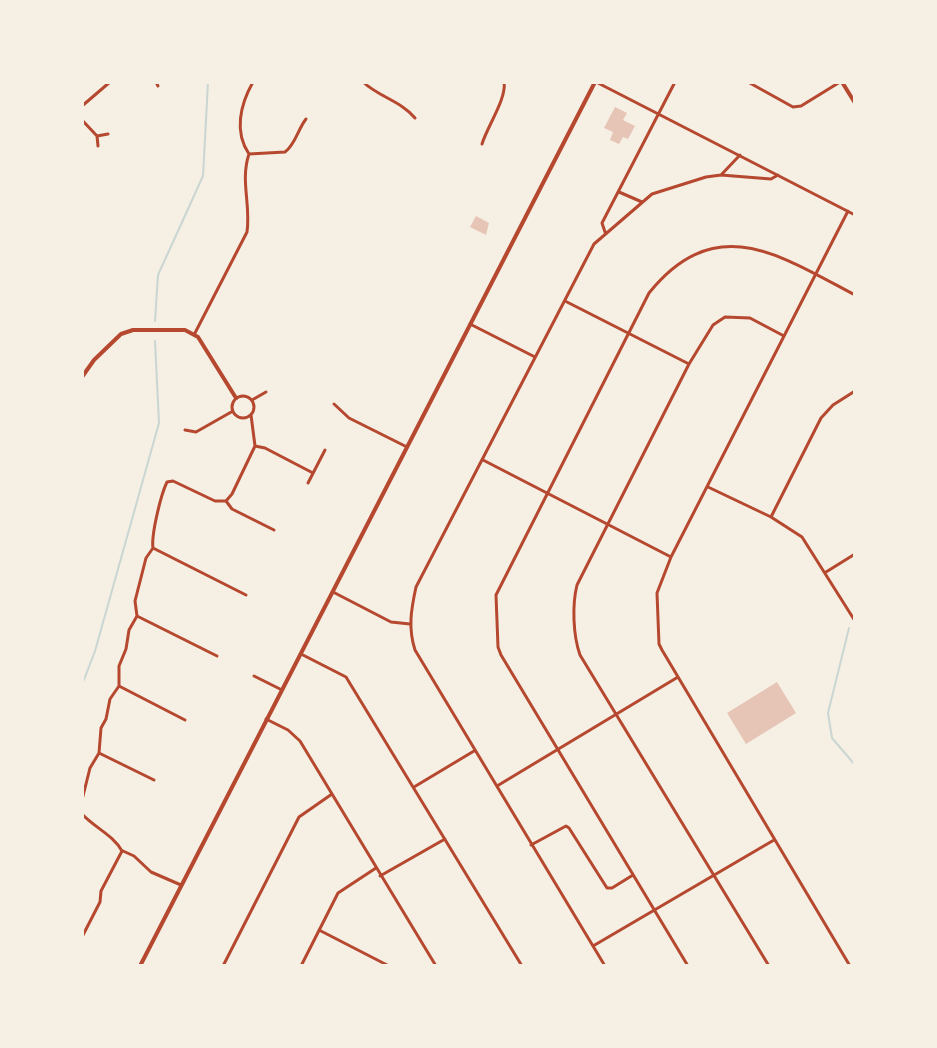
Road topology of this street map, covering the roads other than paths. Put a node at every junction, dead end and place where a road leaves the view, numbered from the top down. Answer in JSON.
{"nodes":[{"id":1,"x":110,"y":82,"type":"edge"},
{"id":2,"x":253,"y":82,"type":"edge"},
{"id":3,"x":363,"y":82,"type":"edge"},
{"id":4,"x":504,"y":82,"type":"edge"},
{"id":5,"x":595,"y":82,"type":"edge"},
{"id":6,"x":675,"y":82,"type":"edge"},
{"id":7,"x":748,"y":82,"type":"edge"},
{"id":8,"x":841,"y":82,"type":"edge"},
{"id":9,"x":855,"y":103,"type":"edge"},
{"id":10,"x":82,"y":106,"type":"edge"},
{"id":11,"x":657,"y":113,"type":"junction"},
{"id":12,"x":415,"y":118,"type":"dead end"},
{"id":13,"x":306,"y":119,"type":"dead end"},
{"id":14,"x":82,"y":120,"type":"edge"},
{"id":15,"x":108,"y":134,"type":"dead end"},
{"id":16,"x":97,"y":136,"type":"junction"},
{"id":17,"x":482,"y":144,"type":"dead end"},
{"id":18,"x":98,"y":146,"type":"dead end"},
{"id":19,"x":249,"y":154,"type":"junction"},
{"id":20,"x":740,"y":155,"type":"junction"},
{"id":21,"x":721,"y":175,"type":"junction"},
{"id":22,"x":778,"y":175,"type":"junction"},
{"id":23,"x":619,"y":192,"type":"junction"},
{"id":24,"x":642,"y":202,"type":"junction"},
{"id":25,"x":848,"y":211,"type":"junction"},
{"id":26,"x":855,"y":215,"type":"edge"},
{"id":27,"x":606,"y":232,"type":"junction"},
{"id":28,"x":815,"y":274,"type":"junction"},
{"id":29,"x":855,"y":295,"type":"edge"},
{"id":30,"x":565,"y":301,"type":"junction"},
{"id":31,"x":470,"y":324,"type":"junction"},
{"id":32,"x":195,"y":333,"type":"junction"},
{"id":33,"x":627,"y":334,"type":"junction"},
{"id":34,"x":784,"y":336,"type":"junction"},
{"id":35,"x":536,"y":357,"type":"junction"},
{"id":36,"x":689,"y":364,"type":"junction"},
{"id":37,"x":82,"y":377,"type":"edge"},
{"id":38,"x":855,"y":391,"type":"edge"},
{"id":39,"x":266,"y":392,"type":"dead end"},
{"id":40,"x":236,"y":398,"type":"junction"},
{"id":41,"x":252,"y":400,"type":"junction"},
{"id":42,"x":334,"y":404,"type":"dead end"},
{"id":43,"x":233,"y":411,"type":"junction"},
{"id":44,"x":251,"y":415,"type":"junction"},
{"id":45,"x":185,"y":430,"type":"dead end"},
{"id":46,"x":255,"y":446,"type":"junction"},
{"id":47,"x":407,"y":447,"type":"junction"},
{"id":48,"x":325,"y":450,"type":"dead end"},
{"id":49,"x":483,"y":460,"type":"junction"},
{"id":50,"x":313,"y":473,"type":"junction"},
{"id":51,"x":308,"y":483,"type":"dead end"},
{"id":52,"x":708,"y":487,"type":"junction"},
{"id":53,"x":547,"y":493,"type":"junction"},
{"id":54,"x":226,"y":501,"type":"junction"},
{"id":55,"x":771,"y":517,"type":"junction"},
{"id":56,"x":608,"y":524,"type":"junction"},
{"id":57,"x":274,"y":530,"type":"dead end"},
{"id":58,"x":153,"y":548,"type":"junction"},
{"id":59,"x":855,"y":554,"type":"edge"},
{"id":60,"x":671,"y":557,"type":"junction"},
{"id":61,"x":826,"y":572,"type":"junction"},
{"id":62,"x":332,"y":591,"type":"junction"},
{"id":63,"x":246,"y":595,"type":"dead end"},
{"id":64,"x":137,"y":616,"type":"junction"},
{"id":65,"x":855,"y":621,"type":"edge"},
{"id":66,"x":410,"y":624,"type":"junction"},
{"id":67,"x":301,"y":654,"type":"junction"},
{"id":68,"x":217,"y":656,"type":"dead end"},
{"id":69,"x":254,"y":676,"type":"dead end"},
{"id":70,"x":678,"y":677,"type":"junction"},
{"id":71,"x":119,"y":686,"type":"junction"},
{"id":72,"x":282,"y":690,"type":"junction"},
{"id":73,"x":616,"y":715,"type":"junction"},
{"id":74,"x":266,"y":719,"type":"junction"},
{"id":75,"x":185,"y":720,"type":"dead end"},
{"id":76,"x":557,"y":750,"type":"junction"},
{"id":77,"x":474,"y":751,"type":"junction"},
{"id":78,"x":99,"y":753,"type":"junction"},
{"id":79,"x":154,"y":780,"type":"dead end"},
{"id":80,"x":497,"y":786,"type":"junction"},
{"id":81,"x":414,"y":787,"type":"junction"},
{"id":82,"x":332,"y":793,"type":"junction"},
{"id":83,"x":82,"y":800,"type":"edge"},
{"id":84,"x":82,"y":814,"type":"edge"},
{"id":85,"x":445,"y":839,"type":"junction"},
{"id":86,"x":774,"y":840,"type":"junction"},
{"id":87,"x":531,"y":845,"type":"junction"},
{"id":88,"x":122,"y":851,"type":"junction"},
{"id":89,"x":376,"y":868,"type":"junction"},
{"id":90,"x":633,"y":875,"type":"junction"},
{"id":91,"x":380,"y":876,"type":"junction"},
{"id":92,"x":714,"y":876,"type":"junction"},
{"id":93,"x":181,"y":885,"type":"junction"},
{"id":94,"x":654,"y":911,"type":"junction"},
{"id":95,"x":319,"y":930,"type":"junction"},
{"id":96,"x":82,"y":937,"type":"edge"},
{"id":97,"x":593,"y":946,"type":"junction"},
{"id":98,"x":140,"y":966,"type":"edge"},
{"id":99,"x":223,"y":966,"type":"edge"},
{"id":100,"x":301,"y":966,"type":"edge"},
{"id":101,"x":389,"y":966,"type":"edge"},
{"id":102,"x":436,"y":966,"type":"edge"},
{"id":103,"x":522,"y":966,"type":"edge"},
{"id":104,"x":605,"y":966,"type":"edge"},
{"id":105,"x":688,"y":966,"type":"edge"},
{"id":106,"x":769,"y":966,"type":"edge"},
{"id":107,"x":850,"y":966,"type":"edge"}],
"edges":[{"from":1,"to":10,"type":"street"},
{"from":2,"to":19,"type":"street"},
{"from":3,"to":12,"type":"street"},
{"from":4,"to":17,"type":"street"},
{"from":5,"to":11,"type":"street"},
{"from":5,"to":31,"type":"street"},
{"from":6,"to":11,"type":"street"},
{"from":7,"to":8,"type":"street"},
{"from":8,"to":9,"type":"street"},
{"from":11,"to":20,"type":"street"},
{"from":11,"to":23,"type":"street"},
{"from":13,"to":19,"type":"street"},
{"from":14,"to":16,"type":"street"},
{"from":15,"to":16,"type":"street"},
{"from":16,"to":18,"type":"street"},
{"from":19,"to":32,"type":"street"},
{"from":20,"to":21,"type":"street"},
{"from":20,"to":22,"type":"street"},
{"from":21,"to":22,"type":"street"},
{"from":21,"to":24,"type":"street"},
{"from":22,"to":25,"type":"street"},
{"from":23,"to":24,"type":"street"},
{"from":23,"to":27,"type":"street"},
{"from":24,"to":27,"type":"street"},
{"from":25,"to":26,"type":"street"},
{"from":25,"to":28,"type":"street"},
{"from":27,"to":30,"type":"street"},
{"from":28,"to":29,"type":"street"},
{"from":28,"to":33,"type":"street"},
{"from":28,"to":34,"type":"street"},
{"from":30,"to":33,"type":"street"},
{"from":30,"to":35,"type":"street"},
{"from":31,"to":35,"type":"street"},
{"from":31,"to":47,"type":"street"},
{"from":32,"to":37,"type":"street"},
{"from":32,"to":40,"type":"street"},
{"from":33,"to":36,"type":"street"},
{"from":33,"to":53,"type":"street"},
{"from":34,"to":36,"type":"street"},
{"from":34,"to":52,"type":"street"},
{"from":35,"to":49,"type":"street"},
{"from":36,"to":56,"type":"street"},
{"from":38,"to":55,"type":"street"},
{"from":39,"to":41,"type":"street"},
{"from":40,"to":41,"type":"street"},
{"from":40,"to":43,"type":"street"},
{"from":41,"to":44,"type":"street"},
{"from":42,"to":47,"type":"street"},
{"from":43,"to":44,"type":"street"},
{"from":43,"to":45,"type":"street"},
{"from":44,"to":46,"type":"street"},
{"from":46,"to":50,"type":"street"},
{"from":46,"to":54,"type":"street"},
{"from":47,"to":62,"type":"street"},
{"from":48,"to":50,"type":"street"},
{"from":49,"to":53,"type":"street"},
{"from":49,"to":66,"type":"street"},
{"from":50,"to":51,"type":"street"},
{"from":52,"to":55,"type":"street"},
{"from":52,"to":60,"type":"street"},
{"from":53,"to":56,"type":"street"},
{"from":53,"to":76,"type":"street"},
{"from":54,"to":57,"type":"street"},
{"from":54,"to":58,"type":"street"},
{"from":55,"to":61,"type":"street"},
{"from":56,"to":60,"type":"street"},
{"from":56,"to":73,"type":"street"},
{"from":58,"to":63,"type":"street"},
{"from":58,"to":64,"type":"street"},
{"from":59,"to":61,"type":"street"},
{"from":60,"to":70,"type":"street"},
{"from":61,"to":65,"type":"street"},
{"from":62,"to":66,"type":"street"},
{"from":62,"to":67,"type":"street"},
{"from":64,"to":68,"type":"street"},
{"from":64,"to":71,"type":"street"},
{"from":66,"to":77,"type":"street"},
{"from":67,"to":72,"type":"street"},
{"from":67,"to":81,"type":"street"},
{"from":69,"to":72,"type":"street"},
{"from":70,"to":73,"type":"street"},
{"from":70,"to":86,"type":"street"},
{"from":71,"to":75,"type":"street"},
{"from":71,"to":78,"type":"street"},
{"from":72,"to":74,"type":"street"},
{"from":73,"to":76,"type":"street"},
{"from":73,"to":92,"type":"street"},
{"from":74,"to":82,"type":"street"},
{"from":74,"to":93,"type":"street"},
{"from":76,"to":80,"type":"street"},
{"from":76,"to":90,"type":"street"},
{"from":77,"to":80,"type":"street"},
{"from":77,"to":81,"type":"street"},
{"from":78,"to":79,"type":"street"},
{"from":78,"to":83,"type":"street"},
{"from":80,"to":87,"type":"street"},
{"from":81,"to":85,"type":"street"},
{"from":82,"to":89,"type":"street"},
{"from":82,"to":99,"type":"street"},
{"from":84,"to":88,"type":"street"},
{"from":85,"to":91,"type":"street"},
{"from":85,"to":103,"type":"street"},
{"from":86,"to":92,"type":"street"},
{"from":86,"to":107,"type":"street"},
{"from":87,"to":90,"type":"street"},
{"from":87,"to":97,"type":"street"},
{"from":88,"to":93,"type":"street"},
{"from":88,"to":96,"type":"street"},
{"from":89,"to":91,"type":"street"},
{"from":89,"to":95,"type":"street"},
{"from":90,"to":94,"type":"street"},
{"from":91,"to":102,"type":"street"},
{"from":92,"to":94,"type":"street"},
{"from":92,"to":106,"type":"street"},
{"from":93,"to":98,"type":"street"},
{"from":94,"to":97,"type":"street"},
{"from":94,"to":105,"type":"street"},
{"from":95,"to":100,"type":"street"},
{"from":95,"to":101,"type":"street"},
{"from":97,"to":104,"type":"street"}]}
